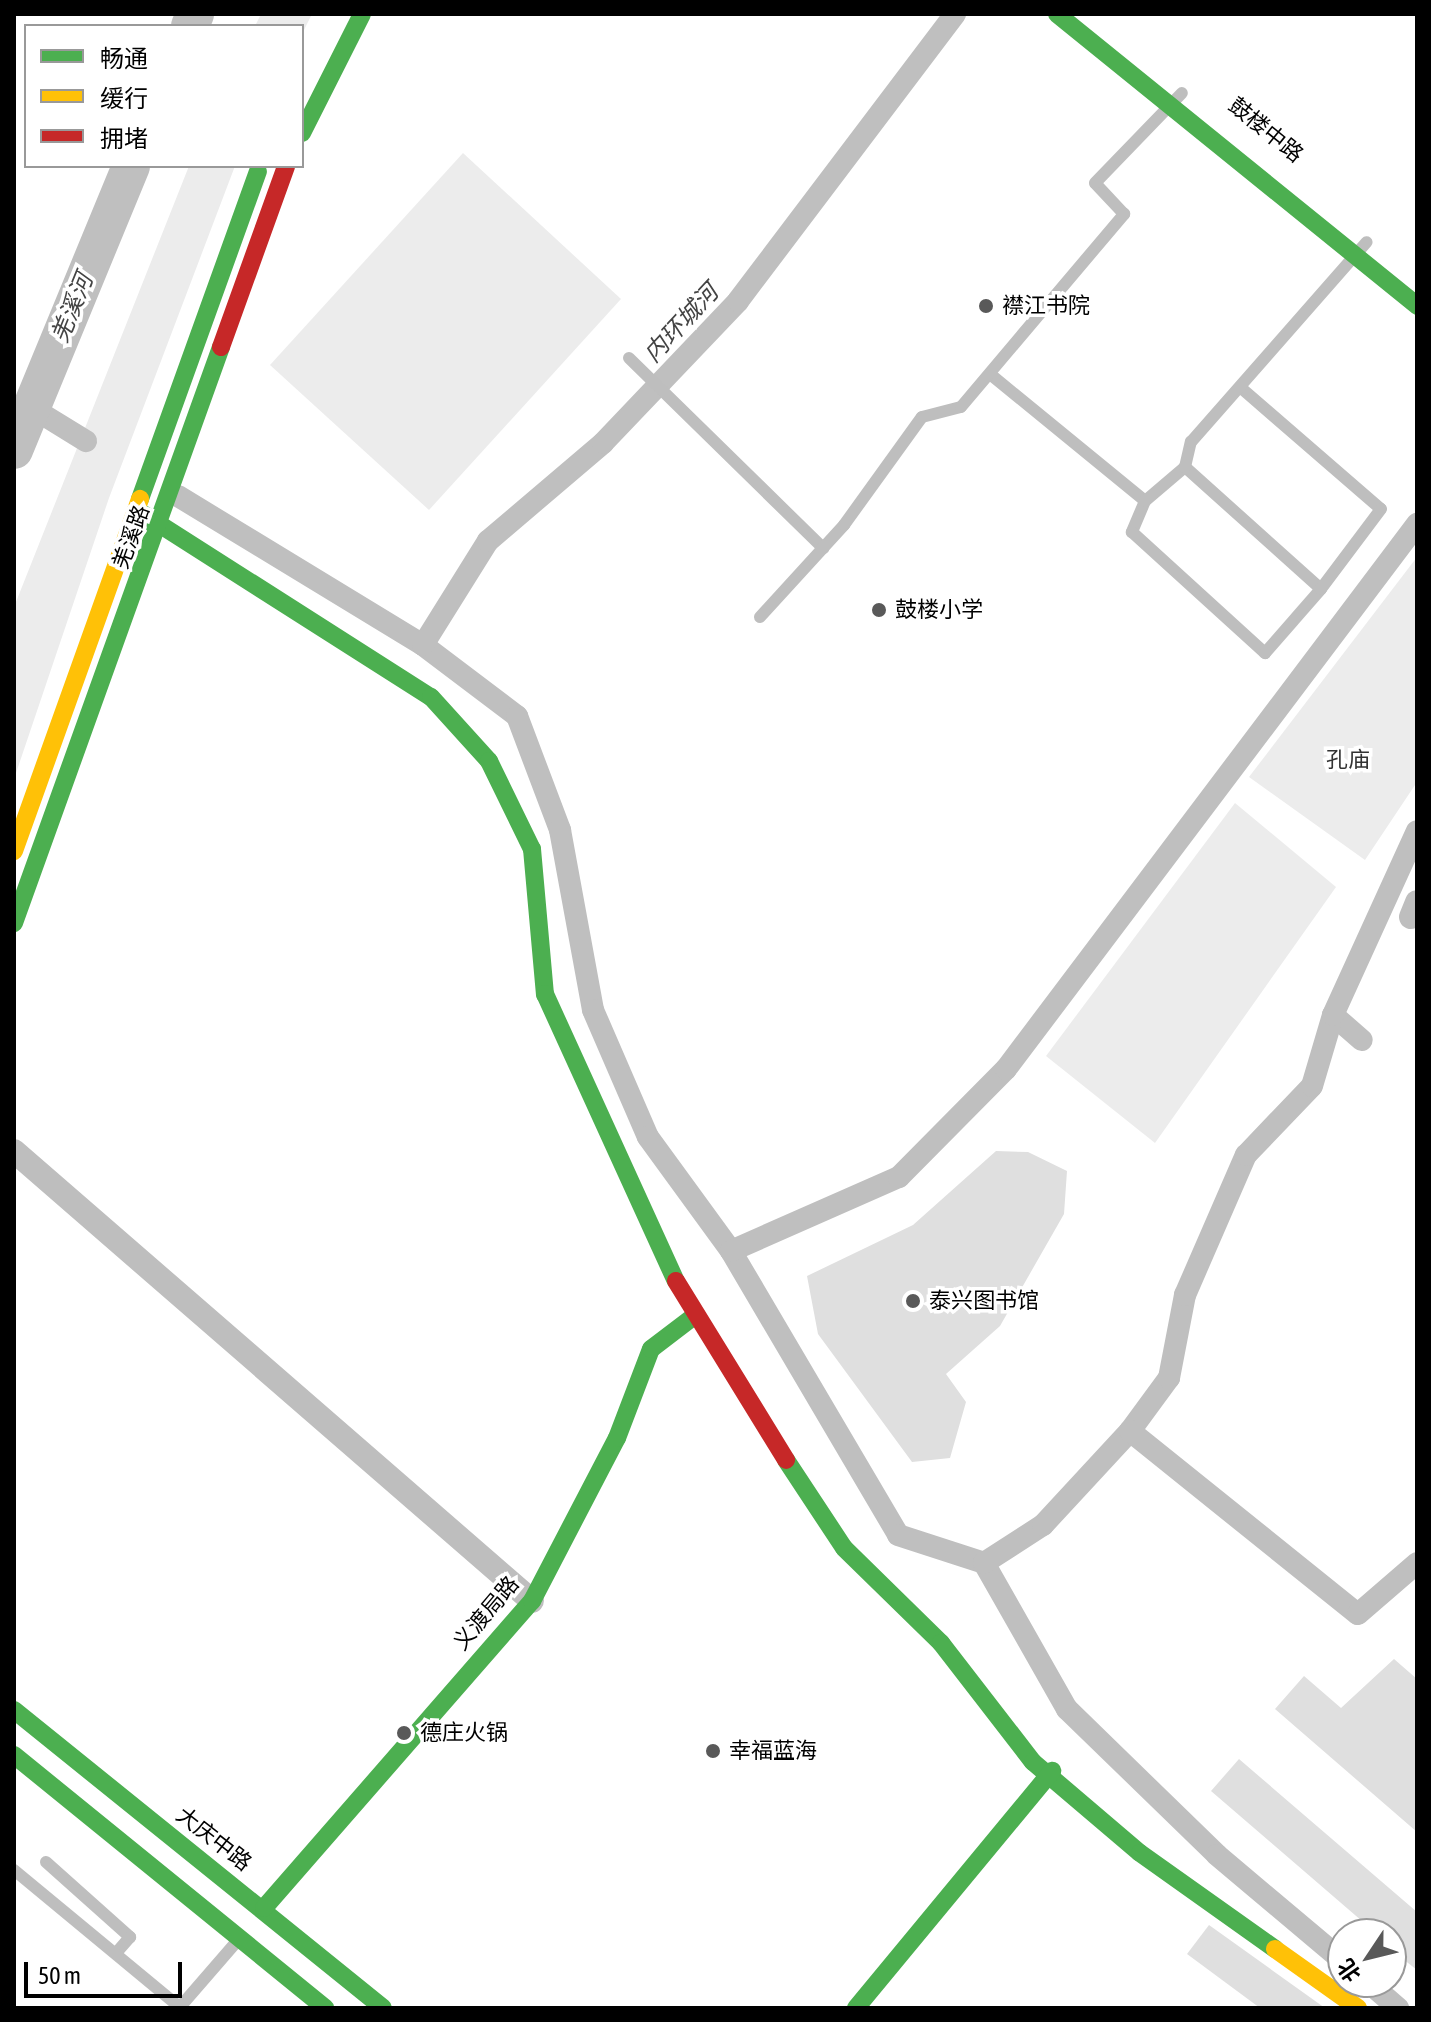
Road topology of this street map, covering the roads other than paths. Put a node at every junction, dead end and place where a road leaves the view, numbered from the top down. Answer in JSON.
{"nodes":[{"id":1,"x":338,"y":14,"type":"edge"},
{"id":2,"x":362,"y":14,"type":"edge"},
{"id":3,"x":1057,"y":14,"type":"edge"},
{"id":4,"x":1085,"y":14,"type":"edge"},
{"id":5,"x":304,"y":81,"type":"edge"},
{"id":6,"x":1176,"y":99,"type":"junction"},
{"id":7,"x":304,"y":129,"type":"edge"},
{"id":8,"x":260,"y":168,"type":"edge"},
{"id":9,"x":285,"y":168,"type":"edge"},
{"id":10,"x":1362,"y":249,"type":"junction"},
{"id":11,"x":1417,"y":283,"type":"edge"},
{"id":12,"x":1417,"y":306,"type":"edge"},
{"id":13,"x":629,"y":358,"type":"dead end"},
{"id":14,"x":990,"y":374,"type":"junction"},
{"id":15,"x":1240,"y":387,"type":"junction"},
{"id":16,"x":1185,"y":467,"type":"junction"},
{"id":17,"x":1145,"y":501,"type":"junction"},
{"id":18,"x":137,"y":510,"type":"junction"},
{"id":19,"x":161,"y":525,"type":"junction"},
{"id":20,"x":823,"y":548,"type":"junction"},
{"id":21,"x":1321,"y":589,"type":"junction"},
{"id":22,"x":760,"y":617,"type":"dead end"},
{"id":23,"x":14,"y":851,"type":"edge"},
{"id":24,"x":14,"y":923,"type":"edge"},
{"id":25,"x":14,"y":1151,"type":"edge"},
{"id":26,"x":693,"y":1317,"type":"junction"},
{"id":27,"x":532,"y":1601,"type":"junction"},
{"id":28,"x":14,"y":1710,"type":"edge"},
{"id":29,"x":14,"y":1755,"type":"edge"},
{"id":30,"x":1052,"y":1771,"type":"junction"},
{"id":31,"x":46,"y":1862,"type":"dead end"},
{"id":32,"x":14,"y":1870,"type":"edge"},
{"id":33,"x":264,"y":1908,"type":"junction"},
{"id":34,"x":241,"y":1937,"type":"junction"},
{"id":35,"x":116,"y":1953,"type":"junction"},
{"id":36,"x":181,"y":2007,"type":"edge"},
{"id":37,"x":325,"y":2008,"type":"edge"},
{"id":38,"x":383,"y":2008,"type":"edge"},
{"id":39,"x":856,"y":2008,"type":"edge"},
{"id":40,"x":1358,"y":2008,"type":"edge"}],
"edges":[{"from":1,"to":5,"type":"street"},
{"from":2,"to":7,"type":"street"},
{"from":3,"to":6,"type":"street"},
{"from":4,"to":6,"type":"street","name":"鼓楼中路"},
{"from":6,"to":10,"type":"street","name":"鼓楼中路"},
{"from":6,"to":14,"type":"lane"},
{"from":8,"to":18,"type":"street","name":"羌溪路"},
{"from":9,"to":19,"type":"street","name":"羌溪路"},
{"from":10,"to":11,"type":"street","name":"鼓楼中路"},
{"from":10,"to":12,"type":"street"},
{"from":10,"to":15,"type":"lane"},
{"from":13,"to":20,"type":"lane"},
{"from":14,"to":17,"type":"lane"},
{"from":14,"to":20,"type":"lane"},
{"from":15,"to":16,"type":"lane"},
{"from":15,"to":21,"type":"lane"},
{"from":16,"to":17,"type":"lane"},
{"from":16,"to":21,"type":"lane"},
{"from":17,"to":21,"type":"lane"},
{"from":18,"to":19,"type":"street"},
{"from":18,"to":23,"type":"street","name":"羌溪路"},
{"from":19,"to":24,"type":"street","name":"羌溪路"},
{"from":19,"to":26,"type":"street"},
{"from":20,"to":22,"type":"lane"},
{"from":25,"to":27,"type":"street"},
{"from":26,"to":27,"type":"street","name":"义渡局路"},
{"from":26,"to":30,"type":"street"},
{"from":27,"to":33,"type":"street","name":"义渡局路"},
{"from":28,"to":33,"type":"street","name":"大庆中路"},
{"from":29,"to":34,"type":"street"},
{"from":30,"to":39,"type":"street"},
{"from":30,"to":40,"type":"street"},
{"from":31,"to":35,"type":"lane"},
{"from":32,"to":35,"type":"lane"},
{"from":33,"to":38,"type":"street","name":"大庆中路"},
{"from":34,"to":36,"type":"lane"},
{"from":34,"to":37,"type":"street"},
{"from":35,"to":36,"type":"lane"}]}
